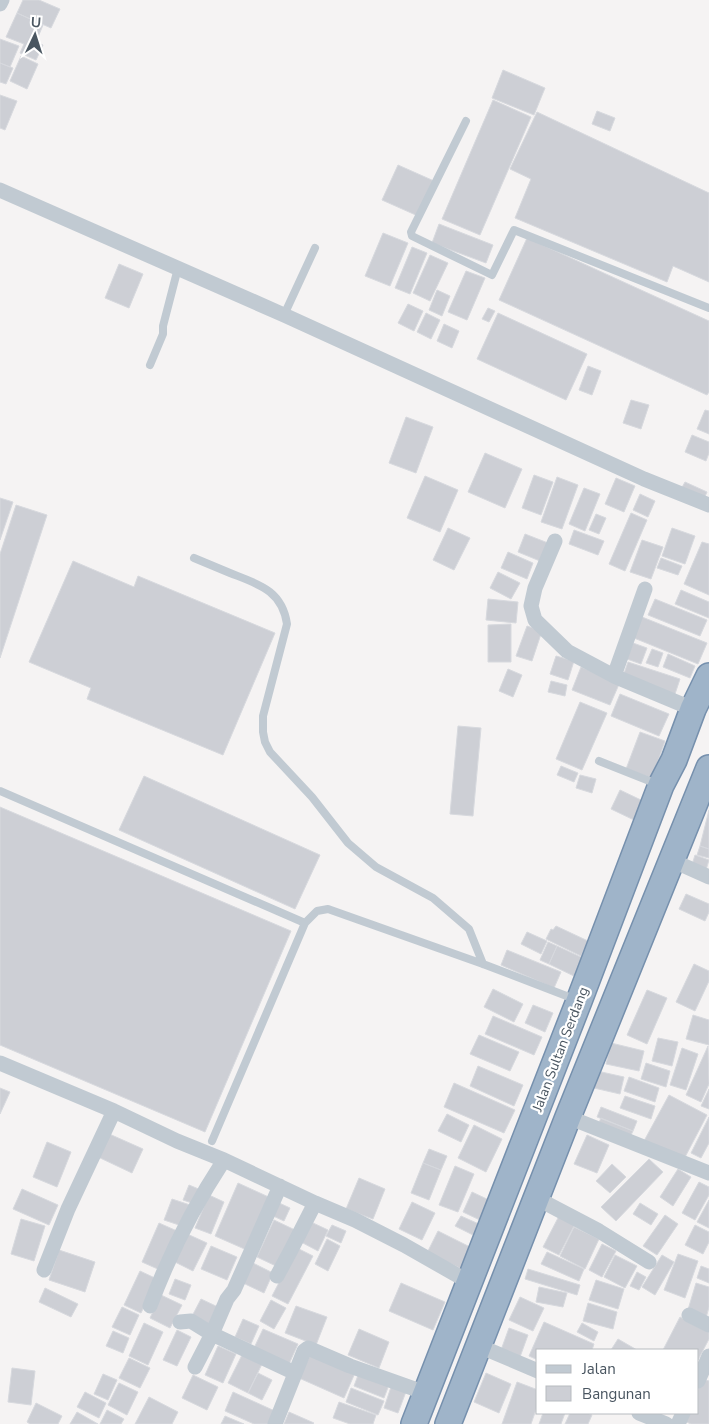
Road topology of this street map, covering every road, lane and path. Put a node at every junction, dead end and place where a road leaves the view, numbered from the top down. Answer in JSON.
{"nodes":[{"id":1,"x":2,"y":0,"type":"edge"},
{"id":2,"x":0,"y":4,"type":"edge"},
{"id":3,"x":466,"y":120,"type":"dead end"},
{"id":4,"x":0,"y":190,"type":"edge"},
{"id":5,"x":314,"y":248,"type":"dead end"},
{"id":6,"x":178,"y":268,"type":"junction"},
{"id":7,"x":709,"y":308,"type":"edge"},
{"id":8,"x":284,"y":315,"type":"junction"},
{"id":9,"x":150,"y":366,"type":"dead end"},
{"id":10,"x":709,"y":505,"type":"edge"},
{"id":11,"x":555,"y":540,"type":"dead end"},
{"id":12,"x":194,"y":558,"type":"dead end"},
{"id":13,"x":645,"y":589,"type":"dead end"},
{"id":14,"x":614,"y":676,"type":"junction"},
{"id":15,"x":709,"y":676,"type":"edge"},
{"id":16,"x":693,"y":709,"type":"junction"},
{"id":17,"x":599,"y":761,"type":"dead end"},
{"id":18,"x":709,"y":768,"type":"edge"},
{"id":19,"x":661,"y":785,"type":"junction"},
{"id":20,"x":0,"y":791,"type":"edge"},
{"id":21,"x":671,"y":860,"type":"junction"},
{"id":22,"x":709,"y":877,"type":"edge"},
{"id":23,"x":305,"y":923,"type":"junction"},
{"id":24,"x":483,"y":964,"type":"junction"},
{"id":25,"x":579,"y":1001,"type":"junction"},
{"id":26,"x":610,"y":1014,"type":"junction"},
{"id":27,"x":0,"y":1064,"type":"edge"},
{"id":28,"x":114,"y":1110,"type":"junction"},
{"id":29,"x":568,"y":1117,"type":"junction"},
{"id":30,"x":212,"y":1141,"type":"dead end"},
{"id":31,"x":224,"y":1160,"type":"junction"},
{"id":32,"x":709,"y":1173,"type":"edge"},
{"id":33,"x":280,"y":1186,"type":"junction"},
{"id":34,"x":536,"y":1198,"type":"junction"},
{"id":35,"x":314,"y":1203,"type":"junction"},
{"id":36,"x":649,"y":1262,"type":"dead end"},
{"id":37,"x":44,"y":1270,"type":"dead end"},
{"id":38,"x":277,"y":1276,"type":"dead end"},
{"id":39,"x":469,"y":1282,"type":"junction"},
{"id":40,"x":150,"y":1306,"type":"dead end"},
{"id":41,"x":689,"y":1315,"type":"dead end"},
{"id":42,"x":180,"y":1322,"type":"dead end"},
{"id":43,"x":709,"y":1325,"type":"edge"},
{"id":44,"x":212,"y":1334,"type":"junction"},
{"id":45,"x":479,"y":1346,"type":"junction"},
{"id":46,"x":709,"y":1356,"type":"edge"},
{"id":47,"x":195,"y":1366,"type":"dead end"},
{"id":48,"x":536,"y":1370,"type":"edge"},
{"id":49,"x":295,"y":1373,"type":"junction"},
{"id":50,"x":699,"y":1379,"type":"edge"},
{"id":51,"x":426,"y":1393,"type":"junction"},
{"id":52,"x":641,"y":1414,"type":"edge"},
{"id":53,"x":274,"y":1424,"type":"edge"},
{"id":54,"x":414,"y":1424,"type":"edge"},
{"id":55,"x":448,"y":1424,"type":"edge"},
{"id":56,"x":666,"y":1424,"type":"edge"}],
"edges":[{"from":1,"to":2,"type":"street"},
{"from":3,"to":7,"type":"lane"},
{"from":4,"to":6,"type":"street"},
{"from":5,"to":8,"type":"lane"},
{"from":6,"to":8,"type":"street"},
{"from":6,"to":9,"type":"lane"},
{"from":8,"to":10,"type":"street"},
{"from":11,"to":14,"type":"street"},
{"from":12,"to":24,"type":"lane"},
{"from":13,"to":14,"type":"street"},
{"from":14,"to":16,"type":"street"},
{"from":15,"to":16,"type":"highway","name":"Jalan Sultan Serdang"},
{"from":16,"to":19,"type":"highway","name":"Jalan Sultan Serdang"},
{"from":17,"to":19,"type":"lane"},
{"from":18,"to":21,"type":"highway"},
{"from":19,"to":25,"type":"highway","name":"Jalan Sultan Serdang"},
{"from":20,"to":23,"type":"lane"},
{"from":21,"to":22,"type":"street"},
{"from":21,"to":26,"type":"highway"},
{"from":23,"to":24,"type":"lane"},
{"from":23,"to":30,"type":"lane"},
{"from":24,"to":25,"type":"lane"},
{"from":25,"to":26,"type":"highway"},
{"from":25,"to":39,"type":"highway","name":"Jalan Sultan Serdang"},
{"from":26,"to":29,"type":"highway"},
{"from":27,"to":28,"type":"street"},
{"from":28,"to":31,"type":"street"},
{"from":28,"to":37,"type":"street"},
{"from":29,"to":32,"type":"street"},
{"from":29,"to":34,"type":"highway"},
{"from":31,"to":33,"type":"street"},
{"from":31,"to":40,"type":"street"},
{"from":33,"to":35,"type":"street"},
{"from":33,"to":44,"type":"street"},
{"from":34,"to":36,"type":"street"},
{"from":34,"to":45,"type":"highway"},
{"from":35,"to":38,"type":"street"},
{"from":35,"to":39,"type":"street"},
{"from":39,"to":51,"type":"highway","name":"Jalan Sultan Serdang"},
{"from":41,"to":43,"type":"street"},
{"from":42,"to":44,"type":"street"},
{"from":44,"to":47,"type":"street"},
{"from":44,"to":49,"type":"street"},
{"from":45,"to":48,"type":"street"},
{"from":45,"to":55,"type":"highway"},
{"from":46,"to":50,"type":"street"},
{"from":49,"to":51,"type":"street"},
{"from":49,"to":53,"type":"street"},
{"from":51,"to":54,"type":"highway","name":"Jalan Sultan Serdang"},
{"from":52,"to":56,"type":"street"}]}
